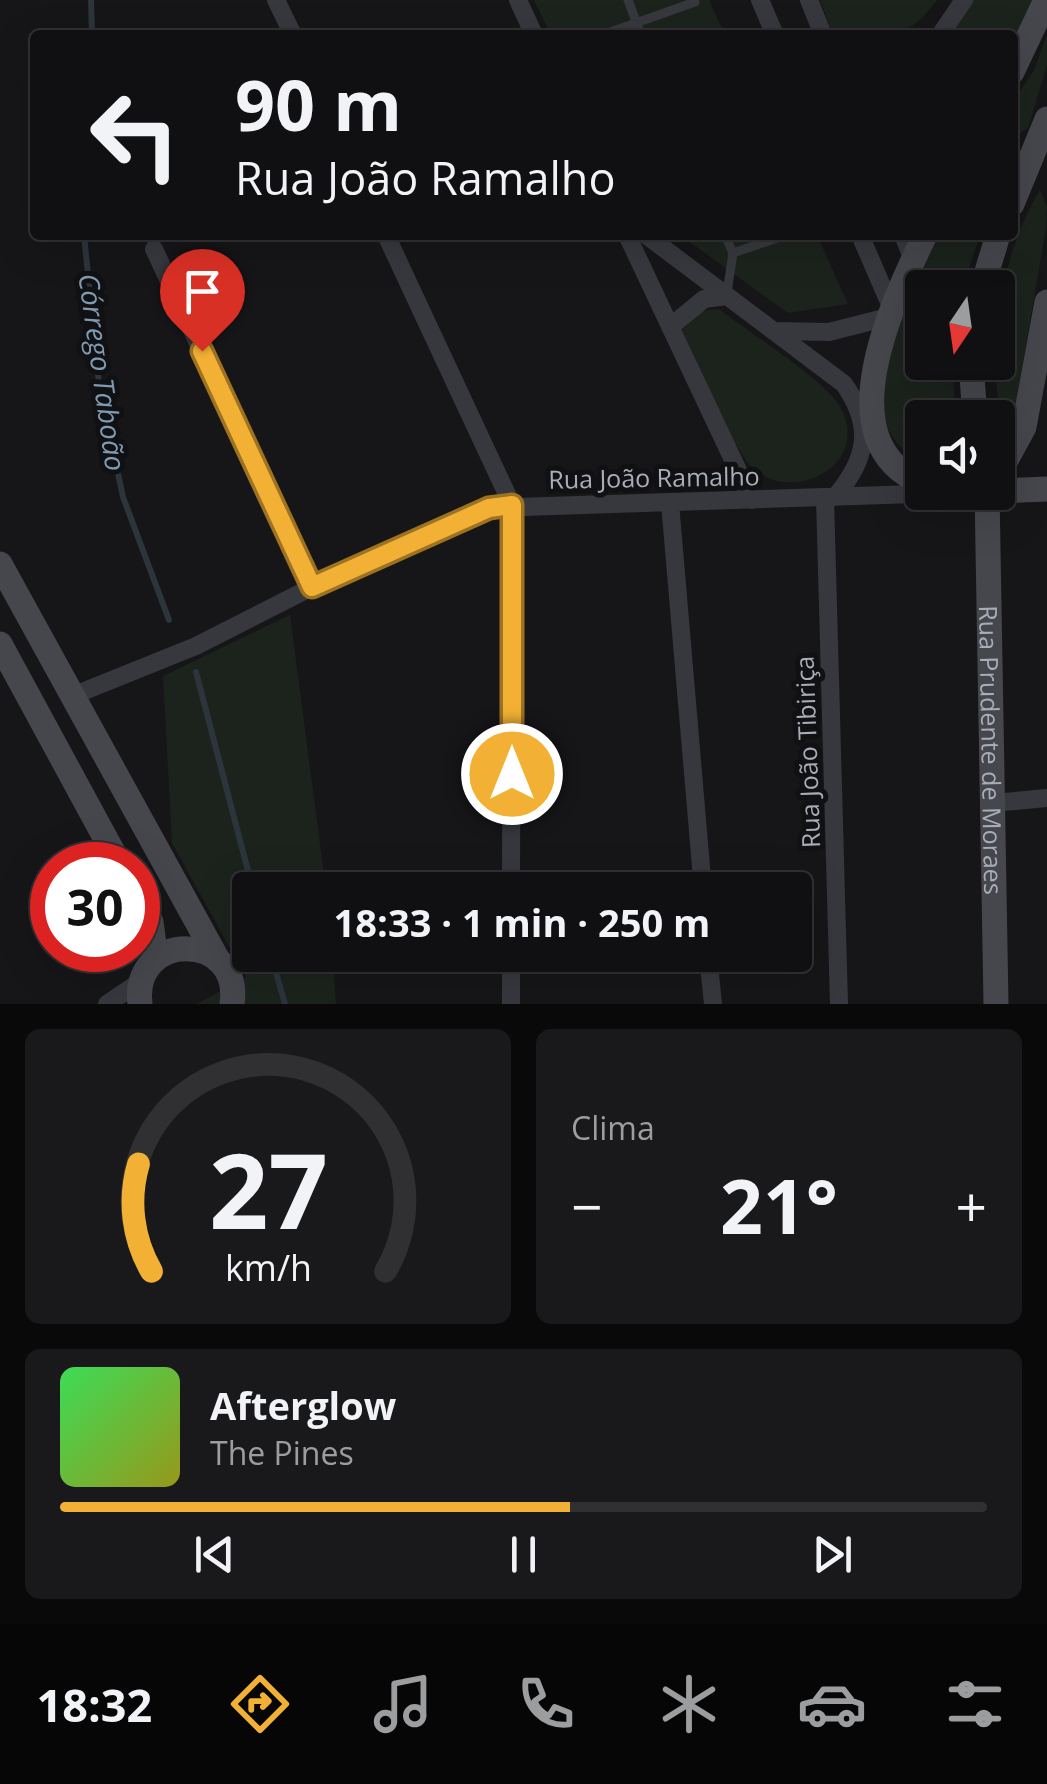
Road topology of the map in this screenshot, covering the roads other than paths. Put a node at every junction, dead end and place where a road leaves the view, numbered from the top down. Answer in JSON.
{"nodes":[{"id":1,"x":276,"y":0,"type":"edge"},
{"id":2,"x":518,"y":0,"type":"edge"},
{"id":3,"x":628,"y":0,"type":"edge"},
{"id":4,"x":760,"y":0,"type":"edge"},
{"id":5,"x":809,"y":0,"type":"edge"},
{"id":6,"x":964,"y":0,"type":"edge"},
{"id":7,"x":1046,"y":0,"type":"edge"},
{"id":8,"x":695,"y":2,"type":"edge"},
{"id":9,"x":637,"y":24,"type":"junction"},
{"id":10,"x":291,"y":30,"type":"edge"},
{"id":11,"x":532,"y":30,"type":"edge"},
{"id":12,"x":618,"y":30,"type":"edge"},
{"id":13,"x":640,"y":30,"type":"edge"},
{"id":14,"x":773,"y":30,"type":"edge"},
{"id":15,"x":821,"y":30,"type":"edge"},
{"id":16,"x":943,"y":30,"type":"edge"},
{"id":17,"x":1018,"y":59,"type":"edge"},
{"id":18,"x":1047,"y":119,"type":"edge"},
{"id":19,"x":1030,"y":161,"type":"edge"},
{"id":20,"x":1018,"y":190,"type":"edge"},
{"id":21,"x":388,"y":240,"type":"edge"},
{"id":22,"x":629,"y":240,"type":"edge"},
{"id":23,"x":653,"y":240,"type":"edge"},
{"id":24,"x":727,"y":240,"type":"edge"},
{"id":25,"x":772,"y":240,"type":"edge"},
{"id":26,"x":862,"y":240,"type":"edge"},
{"id":27,"x":906,"y":240,"type":"edge"},
{"id":28,"x":923,"y":240,"type":"edge"},
{"id":29,"x":996,"y":240,"type":"edge"},
{"id":30,"x":154,"y":250,"type":"dead end"},
{"id":31,"x":733,"y":254,"type":"junction"},
{"id":32,"x":913,"y":260,"type":"junction"},
{"id":33,"x":987,"y":270,"type":"edge"},
{"id":34,"x":727,"y":296,"type":"junction"},
{"id":35,"x":1047,"y":302,"type":"edge"},
{"id":36,"x":890,"y":313,"type":"junction"},
{"id":37,"x":670,"y":327,"type":"junction"},
{"id":38,"x":774,"y":331,"type":"junction"},
{"id":39,"x":1015,"y":443,"type":"edge"},
{"id":40,"x":905,"y":471,"type":"edge"},
{"id":41,"x":1047,"y":488,"type":"edge"},
{"id":42,"x":1015,"y":491,"type":"edge"},
{"id":43,"x":905,"y":495,"type":"edge"},
{"id":44,"x":830,"y":498,"type":"junction"},
{"id":45,"x":752,"y":500,"type":"junction"},
{"id":46,"x":670,"y":503,"type":"junction"},
{"id":47,"x":512,"y":505,"type":"junction"},
{"id":48,"x":987,"y":510,"type":"edge"},
{"id":49,"x":0,"y":564,"type":"edge"},
{"id":50,"x":312,"y":587,"type":"junction"},
{"id":51,"x":0,"y":644,"type":"edge"},
{"id":52,"x":72,"y":696,"type":"junction"},
{"id":53,"x":1047,"y":798,"type":"edge"},
{"id":54,"x":993,"y":802,"type":"junction"},
{"id":55,"x":108,"y":842,"type":"edge"},
{"id":56,"x":511,"y":872,"type":"edge"},
{"id":57,"x":701,"y":872,"type":"edge"},
{"id":58,"x":160,"y":956,"type":"edge"},
{"id":59,"x":218,"y":960,"type":"junction"},
{"id":60,"x":511,"y":972,"type":"edge"},
{"id":61,"x":709,"y":972,"type":"edge"},
{"id":62,"x":141,"y":992,"type":"edge"},
{"id":63,"x":234,"y":1002,"type":"edge"},
{"id":64,"x":106,"y":1004,"type":"edge"},
{"id":65,"x":511,"y":1004,"type":"edge"},
{"id":66,"x":712,"y":1004,"type":"edge"},
{"id":67,"x":839,"y":1004,"type":"edge"},
{"id":68,"x":996,"y":1004,"type":"edge"}],
"edges":[{"from":1,"to":10,"type":"street"},
{"from":2,"to":11,"type":"street"},
{"from":3,"to":9,"type":"lane"},
{"from":4,"to":14,"type":"street"},
{"from":5,"to":15,"type":"street"},
{"from":6,"to":16,"type":"street"},
{"from":7,"to":17,"type":"main road"},
{"from":8,"to":9,"type":"lane"},
{"from":9,"to":12,"type":"lane"},
{"from":9,"to":13,"type":"lane"},
{"from":18,"to":19,"type":"main road"},
{"from":19,"to":20,"type":"main road"},
{"from":21,"to":47,"type":"street"},
{"from":22,"to":37,"type":"street"},
{"from":23,"to":34,"type":"street"},
{"from":24,"to":31,"type":"lane"},
{"from":25,"to":31,"type":"lane"},
{"from":26,"to":36,"type":"street"},
{"from":27,"to":32,"type":"street"},
{"from":28,"to":32,"type":"main road"},
{"from":29,"to":33,"type":"main road"},
{"from":30,"to":50,"type":"street"},
{"from":31,"to":34,"type":"lane"},
{"from":32,"to":36,"type":"main road"},
{"from":34,"to":37,"type":"street"},
{"from":34,"to":38,"type":"street"},
{"from":35,"to":39,"type":"main road"},
{"from":36,"to":38,"type":"street"},
{"from":36,"to":40,"type":"main road"},
{"from":37,"to":45,"type":"street"},
{"from":38,"to":44,"type":"street"},
{"from":41,"to":42,"type":"main road"},
{"from":43,"to":44,"type":"street","name":"Rua João Ramalho"},
{"from":44,"to":45,"type":"street","name":"Rua João Ramalho"},
{"from":44,"to":67,"type":"street","name":"Rua João Tibiriça"},
{"from":45,"to":46,"type":"street","name":"Rua João Ramalho"},
{"from":46,"to":47,"type":"street","name":"Rua João Ramalho"},
{"from":46,"to":57,"type":"street"},
{"from":47,"to":50,"type":"street","name":"Rua João Ramalho"},
{"from":47,"to":56,"type":"street"},
{"from":48,"to":54,"type":"main road","name":"Rua Prudente de Moraes"},
{"from":49,"to":52,"type":"main road"},
{"from":50,"to":52,"type":"street","name":"Rua João Ramalho"},
{"from":51,"to":55,"type":"main road"},
{"from":52,"to":59,"type":"main road"},
{"from":53,"to":54,"type":"street"},
{"from":54,"to":68,"type":"main road","name":"Rua Prudente de Moraes"},
{"from":58,"to":59,"type":"main road"},
{"from":59,"to":63,"type":"main road"},
{"from":60,"to":65,"type":"street"},
{"from":61,"to":66,"type":"street"},
{"from":62,"to":64,"type":"street"}]}
